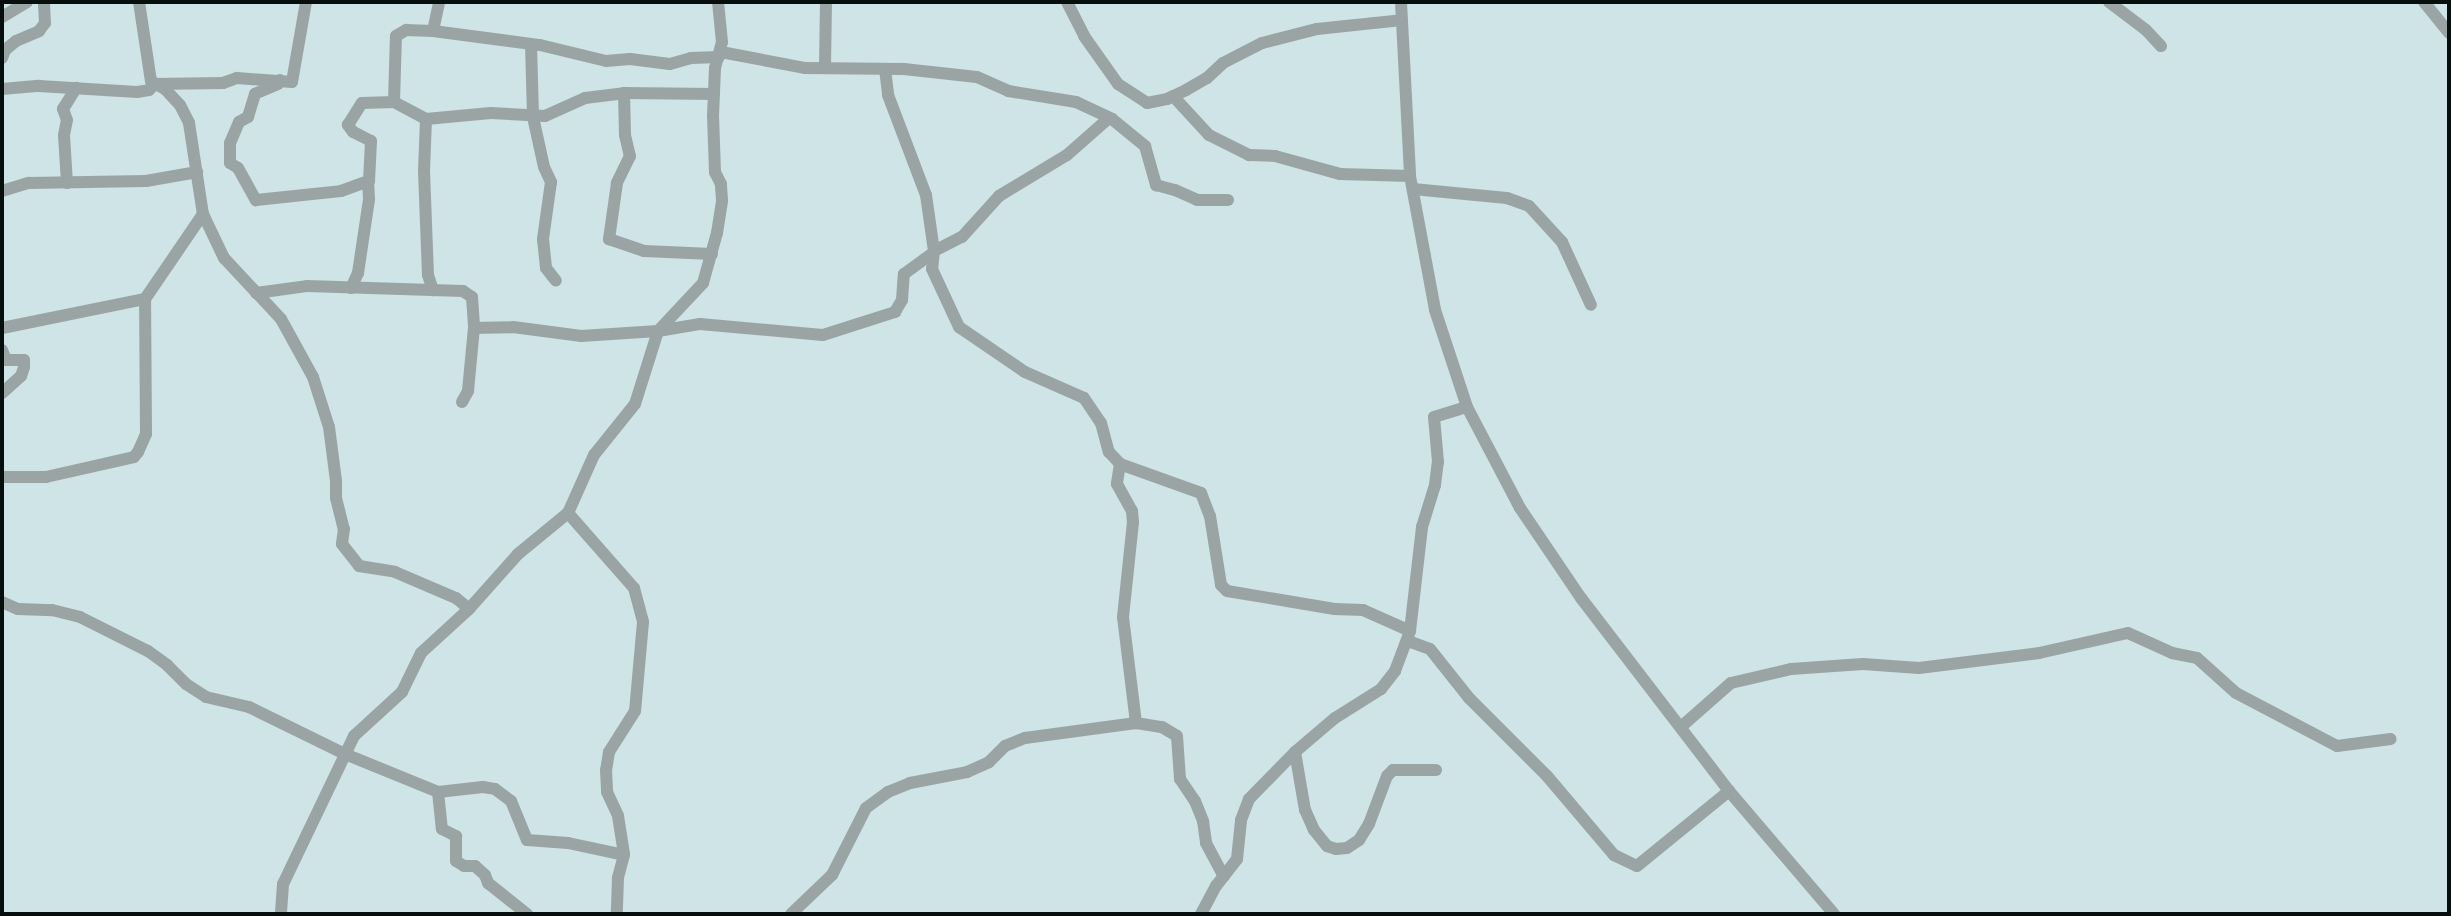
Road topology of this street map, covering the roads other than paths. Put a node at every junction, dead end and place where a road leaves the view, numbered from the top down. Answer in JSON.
{"nodes":[{"id":1,"x":27,"y":2,"type":"edge"},
{"id":2,"x":44,"y":2,"type":"edge"},
{"id":3,"x":139,"y":2,"type":"edge"},
{"id":4,"x":306,"y":2,"type":"edge"},
{"id":5,"x":439,"y":2,"type":"edge"},
{"id":6,"x":718,"y":2,"type":"edge"},
{"id":7,"x":826,"y":2,"type":"edge"},
{"id":8,"x":1067,"y":2,"type":"edge"},
{"id":9,"x":1401,"y":2,"type":"edge"},
{"id":10,"x":2109,"y":2,"type":"edge"},
{"id":11,"x":2424,"y":2,"type":"edge"},
{"id":12,"x":2,"y":17,"type":"edge"},
{"id":13,"x":1402,"y":20,"type":"junction"},
{"id":14,"x":433,"y":30,"type":"junction"},
{"id":15,"x":2449,"y":33,"type":"edge"},
{"id":16,"x":530,"y":44,"type":"junction"},
{"id":17,"x":2161,"y":46,"type":"dead end"},
{"id":18,"x":720,"y":54,"type":"junction"},
{"id":19,"x":2,"y":58,"type":"edge"},
{"id":20,"x":825,"y":66,"type":"junction"},
{"id":21,"x":885,"y":69,"type":"junction"},
{"id":22,"x":280,"y":80,"type":"junction"},
{"id":23,"x":155,"y":84,"type":"junction"},
{"id":24,"x":76,"y":88,"type":"junction"},
{"id":25,"x":2,"y":89,"type":"edge"},
{"id":26,"x":624,"y":93,"type":"junction"},
{"id":27,"x":714,"y":94,"type":"junction"},
{"id":28,"x":1173,"y":96,"type":"junction"},
{"id":29,"x":394,"y":102,"type":"junction"},
{"id":30,"x":533,"y":117,"type":"junction"},
{"id":31,"x":1109,"y":118,"type":"junction"},
{"id":32,"x":426,"y":119,"type":"junction"},
{"id":33,"x":197,"y":172,"type":"junction"},
{"id":34,"x":1410,"y":176,"type":"junction"},
{"id":35,"x":368,"y":182,"type":"junction"},
{"id":36,"x":67,"y":183,"type":"junction"},
{"id":37,"x":1413,"y":190,"type":"junction"},
{"id":38,"x":2,"y":191,"type":"edge"},
{"id":39,"x":1228,"y":200,"type":"dead end"},
{"id":40,"x":203,"y":214,"type":"junction"},
{"id":41,"x":933,"y":253,"type":"junction"},
{"id":42,"x":712,"y":254,"type":"junction"},
{"id":43,"x":556,"y":281,"type":"dead end"},
{"id":44,"x":351,"y":288,"type":"junction"},
{"id":45,"x":433,"y":290,"type":"junction"},
{"id":46,"x":256,"y":293,"type":"junction"},
{"id":47,"x":145,"y":299,"type":"junction"},
{"id":48,"x":1591,"y":305,"type":"dead end"},
{"id":49,"x":2,"y":328,"type":"edge"},
{"id":50,"x":474,"y":328,"type":"junction"},
{"id":51,"x":658,"y":331,"type":"junction"},
{"id":52,"x":2,"y":350,"type":"edge"},
{"id":53,"x":2,"y":393,"type":"edge"},
{"id":54,"x":462,"y":402,"type":"dead end"},
{"id":55,"x":1466,"y":407,"type":"junction"},
{"id":56,"x":1120,"y":464,"type":"junction"},
{"id":57,"x":2,"y":477,"type":"edge"},
{"id":58,"x":568,"y":513,"type":"junction"},
{"id":59,"x":2,"y":602,"type":"edge"},
{"id":60,"x":469,"y":609,"type":"junction"},
{"id":61,"x":1409,"y":636,"type":"junction"},
{"id":62,"x":1136,"y":723,"type":"junction"},
{"id":63,"x":1682,"y":726,"type":"junction"},
{"id":64,"x":2391,"y":739,"type":"dead end"},
{"id":65,"x":1295,"y":752,"type":"junction"},
{"id":66,"x":345,"y":754,"type":"junction"},
{"id":67,"x":1436,"y":771,"type":"dead end"},
{"id":68,"x":1729,"y":791,"type":"junction"},
{"id":69,"x":438,"y":792,"type":"junction"},
{"id":70,"x":624,"y":855,"type":"junction"},
{"id":71,"x":1224,"y":877,"type":"junction"},
{"id":72,"x":281,"y":914,"type":"edge"},
{"id":73,"x":527,"y":914,"type":"edge"},
{"id":74,"x":617,"y":914,"type":"edge"},
{"id":75,"x":791,"y":914,"type":"edge"},
{"id":76,"x":1201,"y":914,"type":"edge"},
{"id":77,"x":1834,"y":914,"type":"edge"}],
"edges":[{"from":1,"to":12,"type":"street"},
{"from":2,"to":19,"type":"street"},
{"from":3,"to":23,"type":"street"},
{"from":4,"to":22,"type":"street"},
{"from":5,"to":14,"type":"street"},
{"from":6,"to":18,"type":"street"},
{"from":7,"to":20,"type":"street"},
{"from":8,"to":28,"type":"street"},
{"from":9,"to":13,"type":"street"},
{"from":10,"to":17,"type":"street"},
{"from":11,"to":15,"type":"street"},
{"from":13,"to":28,"type":"street"},
{"from":13,"to":34,"type":"street"},
{"from":14,"to":16,"type":"street"},
{"from":14,"to":29,"type":"street"},
{"from":16,"to":18,"type":"street"},
{"from":16,"to":30,"type":"street"},
{"from":18,"to":20,"type":"street"},
{"from":18,"to":27,"type":"street"},
{"from":20,"to":21,"type":"street"},
{"from":21,"to":31,"type":"street"},
{"from":21,"to":41,"type":"street"},
{"from":22,"to":23,"type":"street"},
{"from":22,"to":35,"type":"street"},
{"from":23,"to":24,"type":"street"},
{"from":23,"to":33,"type":"street"},
{"from":24,"to":25,"type":"street"},
{"from":24,"to":36,"type":"street"},
{"from":26,"to":27,"type":"street"},
{"from":26,"to":30,"type":"street"},
{"from":26,"to":42,"type":"street"},
{"from":27,"to":42,"type":"street"},
{"from":28,"to":34,"type":"street"},
{"from":29,"to":32,"type":"street"},
{"from":29,"to":35,"type":"street"},
{"from":30,"to":32,"type":"street"},
{"from":30,"to":43,"type":"street"},
{"from":31,"to":39,"type":"street"},
{"from":31,"to":41,"type":"street"},
{"from":32,"to":45,"type":"street"},
{"from":33,"to":36,"type":"street"},
{"from":33,"to":40,"type":"street"},
{"from":34,"to":37,"type":"street"},
{"from":35,"to":44,"type":"street"},
{"from":36,"to":38,"type":"street"},
{"from":37,"to":48,"type":"street"},
{"from":37,"to":55,"type":"street"},
{"from":40,"to":46,"type":"street"},
{"from":40,"to":47,"type":"street"},
{"from":41,"to":51,"type":"street"},
{"from":41,"to":56,"type":"street"},
{"from":42,"to":51,"type":"street"},
{"from":44,"to":45,"type":"street"},
{"from":44,"to":46,"type":"street"},
{"from":45,"to":50,"type":"street"},
{"from":46,"to":60,"type":"street"},
{"from":47,"to":49,"type":"street"},
{"from":47,"to":57,"type":"street"},
{"from":50,"to":51,"type":"street"},
{"from":50,"to":54,"type":"street"},
{"from":51,"to":58,"type":"street"},
{"from":52,"to":53,"type":"street"},
{"from":55,"to":61,"type":"street"},
{"from":55,"to":63,"type":"street"},
{"from":56,"to":61,"type":"street"},
{"from":56,"to":62,"type":"street"},
{"from":58,"to":60,"type":"street"},
{"from":58,"to":70,"type":"street"},
{"from":59,"to":66,"type":"street"},
{"from":60,"to":66,"type":"street"},
{"from":61,"to":65,"type":"street"},
{"from":61,"to":68,"type":"street"},
{"from":62,"to":71,"type":"street"},
{"from":62,"to":75,"type":"street"},
{"from":63,"to":64,"type":"street"},
{"from":63,"to":68,"type":"street"},
{"from":65,"to":67,"type":"street"},
{"from":65,"to":71,"type":"street"},
{"from":66,"to":69,"type":"street"},
{"from":66,"to":72,"type":"street"},
{"from":68,"to":77,"type":"street"},
{"from":69,"to":70,"type":"street"},
{"from":69,"to":73,"type":"street"},
{"from":70,"to":74,"type":"street"},
{"from":71,"to":76,"type":"street"}]}
